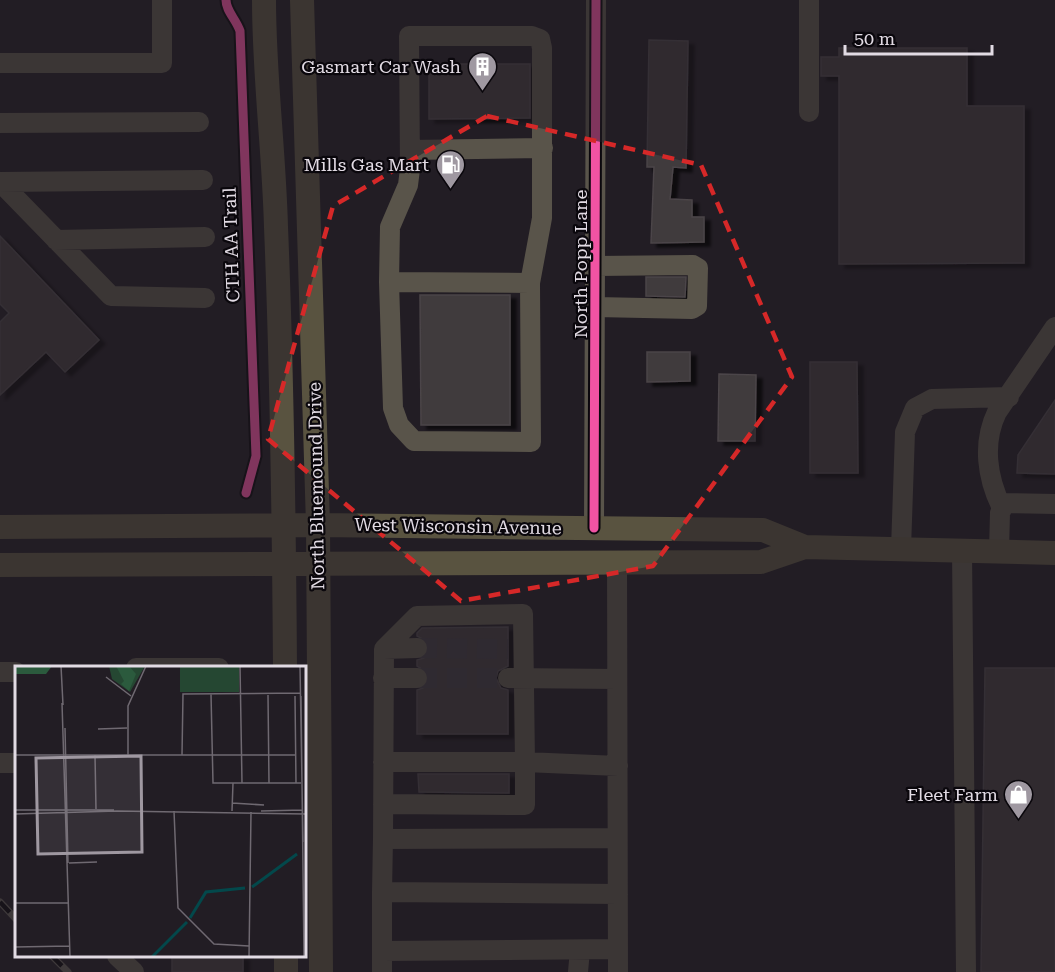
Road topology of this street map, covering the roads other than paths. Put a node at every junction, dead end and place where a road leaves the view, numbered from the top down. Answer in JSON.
{"nodes":[{"id":1,"x":162,"y":0,"type":"edge"},
{"id":2,"x":264,"y":0,"type":"edge"},
{"id":3,"x":302,"y":0,"type":"edge"},
{"id":4,"x":596,"y":0,"type":"edge"},
{"id":5,"x":809,"y":0,"type":"edge"},
{"id":6,"x":0,"y":63,"type":"edge"},
{"id":7,"x":809,"y":112,"type":"dead end"},
{"id":8,"x":199,"y":122,"type":"dead end"},
{"id":9,"x":0,"y":123,"type":"edge"},
{"id":10,"x":543,"y":148,"type":"junction"},
{"id":11,"x":410,"y":150,"type":"junction"},
{"id":12,"x":202,"y":180,"type":"dead end"},
{"id":13,"x":0,"y":182,"type":"edge"},
{"id":14,"x":205,"y":237,"type":"dead end"},
{"id":15,"x":56,"y":240,"type":"junction"},
{"id":16,"x":596,"y":266,"type":"junction"},
{"id":17,"x":389,"y":282,"type":"junction"},
{"id":18,"x":530,"y":283,"type":"junction"},
{"id":19,"x":205,"y":298,"type":"dead end"},
{"id":20,"x":596,"y":307,"type":"junction"},
{"id":21,"x":1055,"y":327,"type":"edge"},
{"id":22,"x":1009,"y":397,"type":"junction"},
{"id":23,"x":1055,"y":504,"type":"edge"},
{"id":24,"x":1002,"y":508,"type":"junction"},
{"id":25,"x":285,"y":525,"type":"junction"},
{"id":26,"x":318,"y":525,"type":"junction"},
{"id":27,"x":0,"y":527,"type":"edge"},
{"id":28,"x":594,"y":528,"type":"junction"},
{"id":29,"x":805,"y":548,"type":"junction"},
{"id":30,"x":901,"y":549,"type":"junction"},
{"id":31,"x":962,"y":550,"type":"junction"},
{"id":32,"x":999,"y":551,"type":"junction"},
{"id":33,"x":1055,"y":553,"type":"edge"},
{"id":34,"x":617,"y":561,"type":"junction"},
{"id":35,"x":285,"y":563,"type":"junction"},
{"id":36,"x":318,"y":564,"type":"junction"},
{"id":37,"x":0,"y":565,"type":"edge"},
{"id":38,"x":417,"y":648,"type":"tunnel mouth"},
{"id":39,"x":384,"y":649,"type":"junction"},
{"id":40,"x":285,"y":666,"type":"edge"},
{"id":41,"x":383,"y":678,"type":"junction"},
{"id":42,"x":417,"y":678,"type":"tunnel mouth"},
{"id":43,"x":516,"y":678,"type":"junction"},
{"id":44,"x":617,"y":679,"type":"junction"},
{"id":45,"x":383,"y":762,"type":"junction"},
{"id":46,"x":525,"y":762,"type":"junction"},
{"id":47,"x":618,"y":766,"type":"junction"},
{"id":48,"x":383,"y":804,"type":"junction"},
{"id":49,"x":617,"y":838,"type":"junction"},
{"id":50,"x":383,"y":839,"type":"junction"},
{"id":51,"x":382,"y":892,"type":"junction"},
{"id":52,"x":618,"y":894,"type":"junction"},
{"id":53,"x":618,"y":949,"type":"junction"},
{"id":54,"x":580,"y":950,"type":"junction"},
{"id":55,"x":382,"y":951,"type":"junction"},
{"id":56,"x":118,"y":957,"type":"edge"},
{"id":57,"x":134,"y":972,"type":"edge"},
{"id":58,"x":321,"y":972,"type":"edge"},
{"id":59,"x":382,"y":972,"type":"edge"},
{"id":60,"x":578,"y":972,"type":"edge"},
{"id":61,"x":618,"y":972,"type":"edge"},
{"id":62,"x":966,"y":972,"type":"edge"}],
"edges":[{"from":1,"to":6,"type":"street"},
{"from":2,"to":25,"type":"main road","name":"North Bluemound Drive"},
{"from":3,"to":26,"type":"main road","name":"North Bluemound Drive"},
{"from":4,"to":16,"type":"street","name":"North Popp Lane"},
{"from":5,"to":7,"type":"street"},
{"from":8,"to":9,"type":"street"},
{"from":10,"to":11,"type":"street"},
{"from":10,"to":11,"type":"street"},
{"from":10,"to":18,"type":"street"},
{"from":11,"to":17,"type":"street"},
{"from":12,"to":13,"type":"street"},
{"from":13,"to":15,"type":"street"},
{"from":14,"to":15,"type":"street"},
{"from":15,"to":19,"type":"street"},
{"from":16,"to":20,"type":"street","name":"North Popp Lane"},
{"from":16,"to":20,"type":"street"},
{"from":17,"to":18,"type":"street"},
{"from":17,"to":18,"type":"street"},
{"from":20,"to":28,"type":"street","name":"North Popp Lane"},
{"from":21,"to":22,"type":"street"},
{"from":22,"to":24,"type":"street"},
{"from":22,"to":30,"type":"street"},
{"from":23,"to":24,"type":"street"},
{"from":24,"to":32,"type":"street"},
{"from":25,"to":26,"type":"main road","name":"West Wisconsin Avenue"},
{"from":25,"to":27,"type":"main road","name":"West Wisconsin Avenue"},
{"from":25,"to":35,"type":"main road","name":"North Bluemound Drive"},
{"from":26,"to":28,"type":"main road","name":"West Wisconsin Avenue"},
{"from":26,"to":36,"type":"main road","name":"North Bluemound Drive"},
{"from":28,"to":29,"type":"main road","name":"West Wisconsin Avenue"},
{"from":29,"to":30,"type":"main road","name":"West Wisconsin Avenue"},
{"from":29,"to":34,"type":"main road","name":"West Wisconsin Avenue"},
{"from":30,"to":31,"type":"main road","name":"West Wisconsin Avenue"},
{"from":31,"to":32,"type":"main road","name":"West Wisconsin Avenue"},
{"from":31,"to":62,"type":"street"},
{"from":32,"to":33,"type":"main road","name":"West Wisconsin Avenue"},
{"from":34,"to":36,"type":"main road","name":"West Wisconsin Avenue"},
{"from":34,"to":44,"type":"street"},
{"from":35,"to":36,"type":"main road","name":"West Wisconsin Avenue"},
{"from":35,"to":37,"type":"main road","name":"West Wisconsin Avenue"},
{"from":35,"to":40,"type":"main road","name":"North Bluemound Drive"},
{"from":36,"to":58,"type":"main road","name":"North Bluemound Drive"},
{"from":38,"to":39,"type":"street"},
{"from":39,"to":41,"type":"street"},
{"from":39,"to":43,"type":"street"},
{"from":41,"to":42,"type":"street"},
{"from":41,"to":45,"type":"street"},
{"from":43,"to":44,"type":"street"},
{"from":43,"to":46,"type":"street"},
{"from":44,"to":47,"type":"street"},
{"from":45,"to":46,"type":"street"},
{"from":45,"to":48,"type":"street"},
{"from":46,"to":47,"type":"street"},
{"from":46,"to":48,"type":"street"},
{"from":47,"to":49,"type":"street"},
{"from":48,"to":50,"type":"street"},
{"from":49,"to":50,"type":"street"},
{"from":49,"to":52,"type":"street"},
{"from":50,"to":51,"type":"street"},
{"from":51,"to":52,"type":"street"},
{"from":51,"to":55,"type":"street"},
{"from":52,"to":53,"type":"street"},
{"from":53,"to":54,"type":"street"},
{"from":53,"to":61,"type":"street"},
{"from":54,"to":55,"type":"street"},
{"from":54,"to":60,"type":"street"},
{"from":55,"to":59,"type":"street"},
{"from":56,"to":57,"type":"street"}]}
